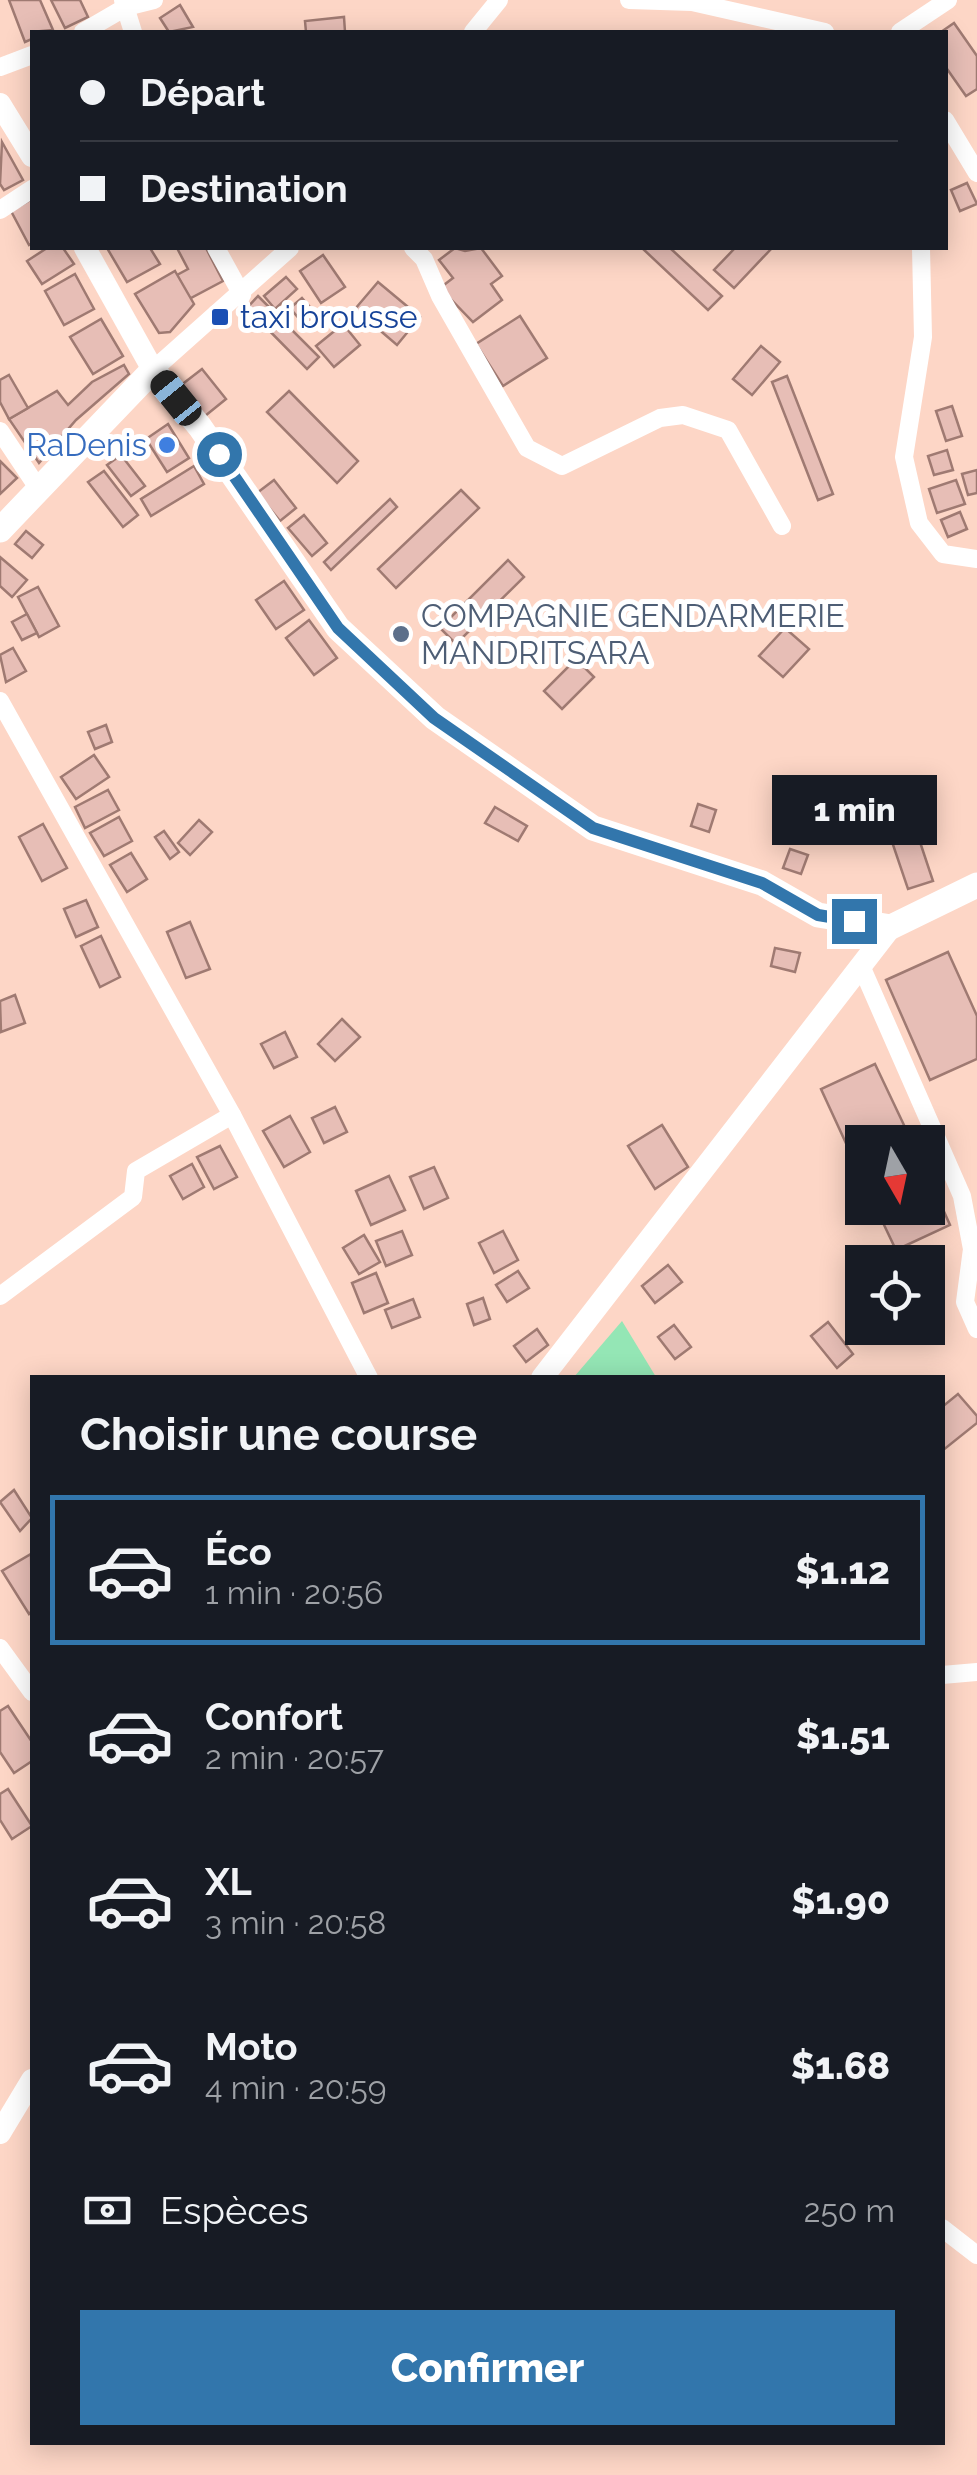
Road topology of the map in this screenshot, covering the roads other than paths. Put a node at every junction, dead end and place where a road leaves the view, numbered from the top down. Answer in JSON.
{"nodes":[{"id":1,"x":154,"y":0,"type":"edge"},
{"id":2,"x":499,"y":0,"type":"edge"},
{"id":3,"x":630,"y":0,"type":"edge"},
{"id":4,"x":948,"y":0,"type":"edge"},
{"id":5,"x":124,"y":4,"type":"edge"},
{"id":6,"x":86,"y":30,"type":"edge"},
{"id":7,"x":132,"y":30,"type":"edge"},
{"id":8,"x":475,"y":30,"type":"edge"},
{"id":9,"x":812,"y":30,"type":"edge"},
{"id":10,"x":903,"y":30,"type":"edge"},
{"id":11,"x":30,"y":56,"type":"edge"},
{"id":12,"x":0,"y":68,"type":"edge"},
{"id":13,"x":0,"y":104,"type":"edge"},
{"id":14,"x":948,"y":124,"type":"edge"},
{"id":15,"x":30,"y":153,"type":"edge"},
{"id":16,"x":975,"y":164,"type":"edge"},
{"id":17,"x":30,"y":191,"type":"edge"},
{"id":18,"x":0,"y":210,"type":"edge"},
{"id":19,"x":86,"y":250,"type":"edge"},
{"id":20,"x":217,"y":250,"type":"edge"},
{"id":21,"x":288,"y":250,"type":"edge"},
{"id":22,"x":415,"y":250,"type":"edge"},
{"id":23,"x":920,"y":250,"type":"edge"},
{"id":24,"x":242,"y":295,"type":"junction"},
{"id":25,"x":154,"y":370,"type":"junction"},
{"id":26,"x":0,"y":432,"type":"edge"},
{"id":27,"x":38,"y":488,"type":"junction"},
{"id":28,"x":782,"y":526,"type":"dead end"},
{"id":29,"x":0,"y":530,"type":"edge"},
{"id":30,"x":977,"y":559,"type":"edge"},
{"id":31,"x":0,"y":701,"type":"edge"},
{"id":32,"x":975,"y":884,"type":"edge"},
{"id":33,"x":890,"y":927,"type":"junction"},
{"id":34,"x":862,"y":968,"type":"junction"},
{"id":35,"x":232,"y":1115,"type":"junction"},
{"id":36,"x":0,"y":1296,"type":"edge"},
{"id":37,"x":977,"y":1329,"type":"edge"},
{"id":38,"x":368,"y":1375,"type":"edge"},
{"id":39,"x":544,"y":1375,"type":"edge"},
{"id":40,"x":0,"y":1648,"type":"edge"},
{"id":41,"x":977,"y":1672,"type":"edge"},
{"id":42,"x":945,"y":1675,"type":"edge"},
{"id":43,"x":30,"y":1689,"type":"edge"},
{"id":44,"x":30,"y":2083,"type":"edge"},
{"id":45,"x":0,"y":2133,"type":"edge"},
{"id":46,"x":945,"y":2230,"type":"edge"},
{"id":47,"x":977,"y":2255,"type":"edge"}],
"edges":[{"from":1,"to":5,"type":"street"},
{"from":2,"to":8,"type":"street"},
{"from":3,"to":9,"type":"street"},
{"from":4,"to":10,"type":"street"},
{"from":5,"to":6,"type":"street"},
{"from":5,"to":7,"type":"street"},
{"from":11,"to":12,"type":"street"},
{"from":13,"to":15,"type":"street"},
{"from":14,"to":16,"type":"street"},
{"from":17,"to":18,"type":"street"},
{"from":19,"to":25,"type":"street"},
{"from":20,"to":24,"type":"street"},
{"from":21,"to":24,"type":"street"},
{"from":22,"to":28,"type":"street"},
{"from":23,"to":30,"type":"street"},
{"from":24,"to":25,"type":"street"},
{"from":25,"to":27,"type":"main road"},
{"from":25,"to":33,"type":"main road"},
{"from":26,"to":27,"type":"street"},
{"from":27,"to":29,"type":"main road"},
{"from":31,"to":35,"type":"street"},
{"from":32,"to":33,"type":"main road"},
{"from":33,"to":34,"type":"street"},
{"from":34,"to":37,"type":"street"},
{"from":34,"to":39,"type":"street"},
{"from":35,"to":36,"type":"street"},
{"from":35,"to":38,"type":"street"},
{"from":40,"to":43,"type":"street"},
{"from":41,"to":42,"type":"street"},
{"from":44,"to":45,"type":"street"},
{"from":46,"to":47,"type":"street"}]}
